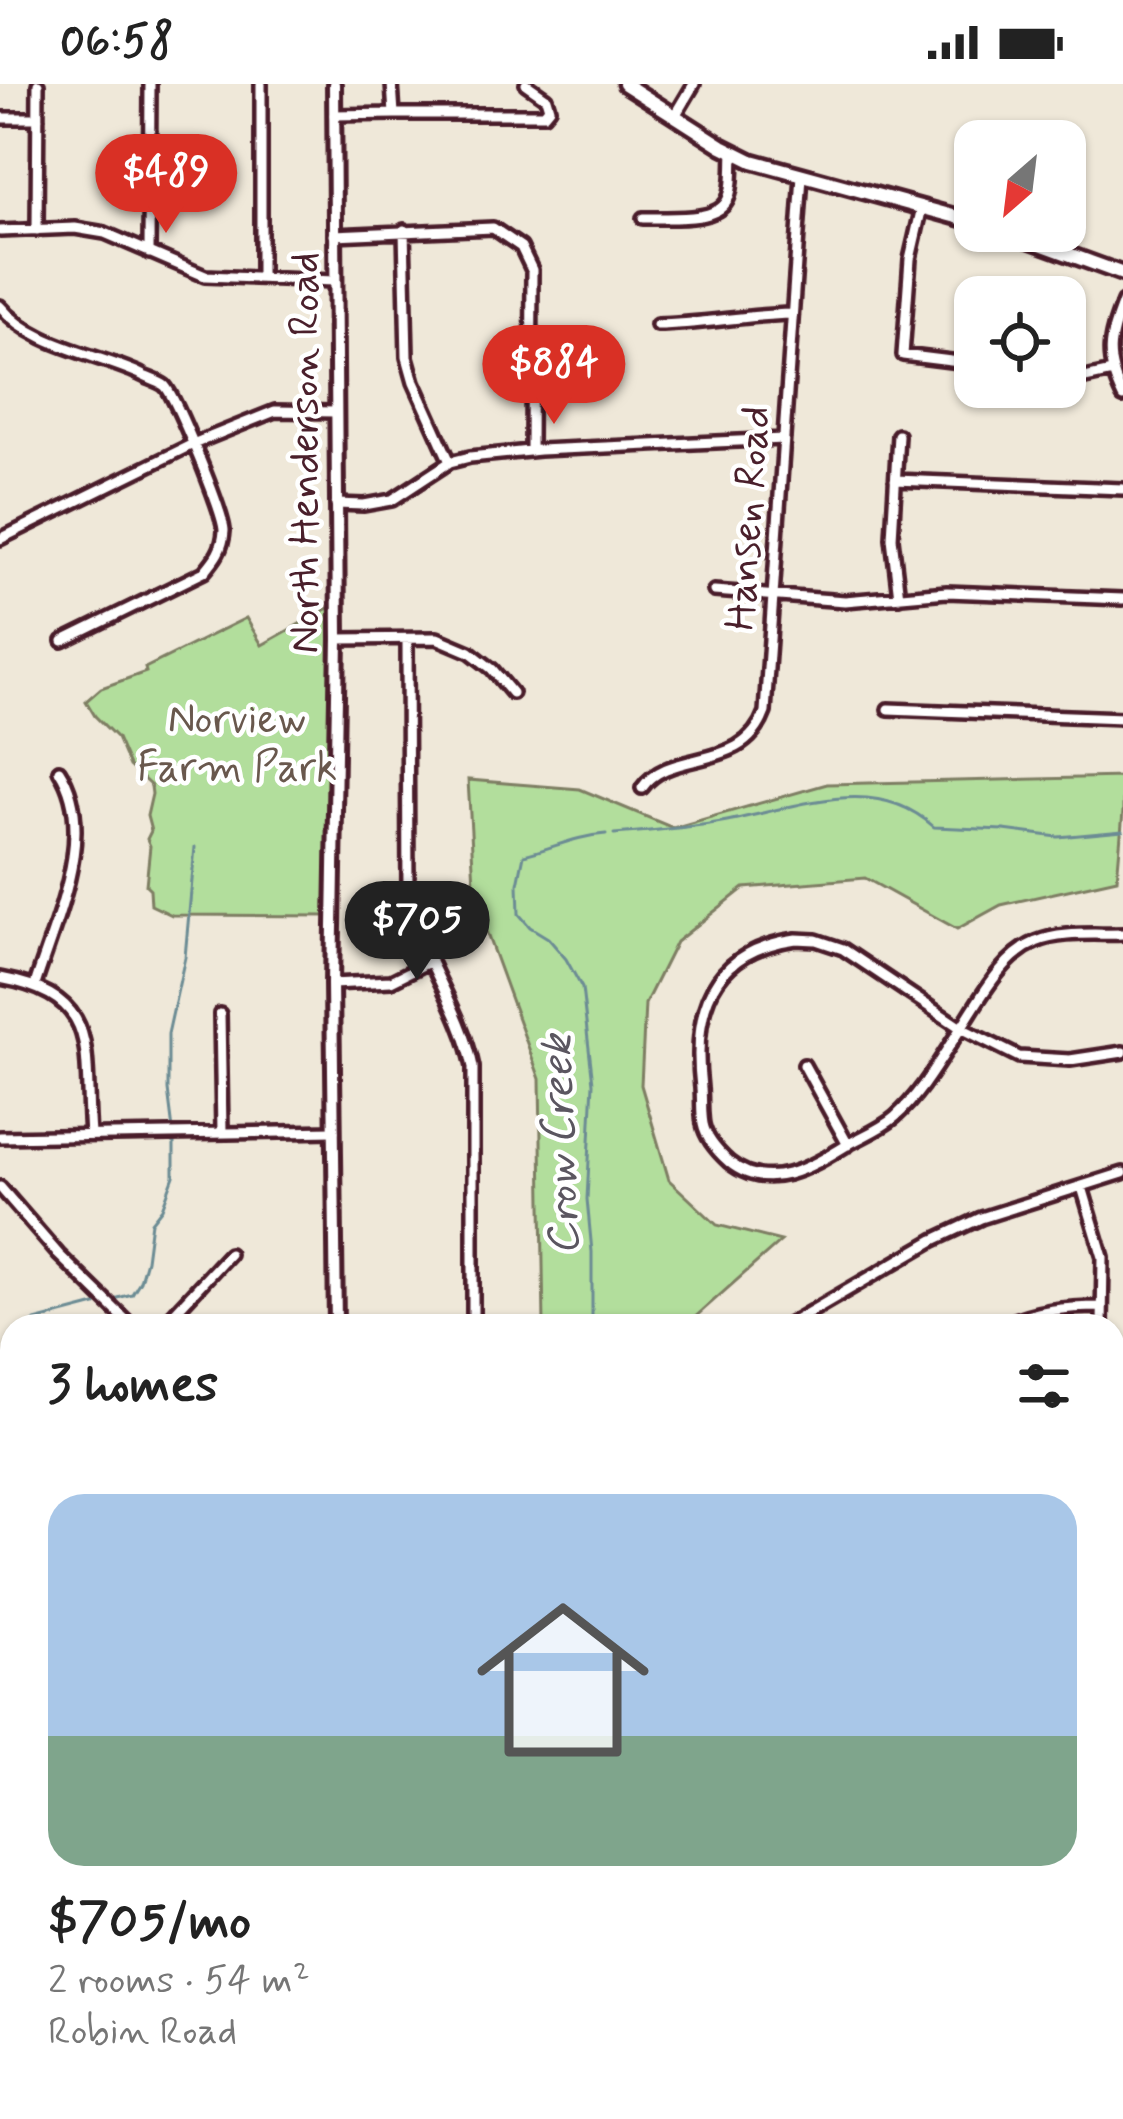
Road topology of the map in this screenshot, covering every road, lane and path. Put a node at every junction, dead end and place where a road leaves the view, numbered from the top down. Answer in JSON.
{"nodes":[{"id":1,"x":38,"y":84,"type":"edge"},
{"id":2,"x":150,"y":84,"type":"edge"},
{"id":3,"x":261,"y":84,"type":"edge"},
{"id":4,"x":334,"y":84,"type":"edge"},
{"id":5,"x":392,"y":84,"type":"edge"},
{"id":6,"x":625,"y":84,"type":"edge"},
{"id":7,"x":694,"y":84,"type":"edge"},
{"id":8,"x":528,"y":86,"type":"edge"},
{"id":9,"x":520,"y":113,"type":"junction"},
{"id":10,"x":394,"y":114,"type":"junction"},
{"id":11,"x":334,"y":116,"type":"junction"},
{"id":12,"x":675,"y":116,"type":"junction"},
{"id":13,"x":0,"y":118,"type":"edge"},
{"id":14,"x":38,"y":118,"type":"junction"},
{"id":15,"x":733,"y":152,"type":"junction"},
{"id":16,"x":802,"y":176,"type":"junction"},
{"id":17,"x":922,"y":207,"type":"junction"},
{"id":18,"x":954,"y":216,"type":"edge"},
{"id":19,"x":643,"y":218,"type":"dead end"},
{"id":20,"x":37,"y":230,"type":"junction"},
{"id":21,"x":404,"y":230,"type":"junction"},
{"id":22,"x":0,"y":231,"type":"edge"},
{"id":23,"x":334,"y":236,"type":"junction"},
{"id":24,"x":1063,"y":252,"type":"edge"},
{"id":25,"x":149,"y":253,"type":"junction"},
{"id":26,"x":1123,"y":274,"type":"edge"},
{"id":27,"x":261,"y":278,"type":"junction"},
{"id":28,"x":334,"y":281,"type":"junction"},
{"id":29,"x":1123,"y":302,"type":"edge"},
{"id":30,"x":0,"y":306,"type":"edge"},
{"id":31,"x":793,"y":314,"type":"junction"},
{"id":32,"x":657,"y":325,"type":"dead end"},
{"id":33,"x":954,"y":361,"type":"edge"},
{"id":34,"x":1112,"y":372,"type":"junction"},
{"id":35,"x":1086,"y":378,"type":"edge"},
{"id":36,"x":1123,"y":397,"type":"edge"},
{"id":37,"x":335,"y":412,"type":"junction"},
{"id":38,"x":898,"y":435,"type":"dead end"},
{"id":39,"x":784,"y":439,"type":"junction"},
{"id":40,"x":193,"y":444,"type":"junction"},
{"id":41,"x":531,"y":451,"type":"junction"},
{"id":42,"x":451,"y":462,"type":"junction"},
{"id":43,"x":895,"y":480,"type":"junction"},
{"id":44,"x":1123,"y":489,"type":"edge"},
{"id":45,"x":336,"y":504,"type":"junction"},
{"id":46,"x":0,"y":539,"type":"edge"},
{"id":47,"x":714,"y":591,"type":"dead end"},
{"id":48,"x":774,"y":596,"type":"junction"},
{"id":49,"x":899,"y":597,"type":"junction"},
{"id":50,"x":1123,"y":599,"type":"edge"},
{"id":51,"x":338,"y":639,"type":"junction"},
{"id":52,"x":407,"y":640,"type":"junction"},
{"id":53,"x":63,"y":641,"type":"dead end"},
{"id":54,"x":512,"y":693,"type":"dead end"},
{"id":55,"x":888,"y":709,"type":"dead end"},
{"id":56,"x":1123,"y":718,"type":"edge"},
{"id":57,"x":59,"y":770,"type":"dead end"},
{"id":58,"x":642,"y":788,"type":"dead end"},
{"id":59,"x":1123,"y":934,"type":"edge"},
{"id":60,"x":431,"y":962,"type":"junction"},
{"id":61,"x":0,"y":978,"type":"edge"},
{"id":62,"x":34,"y":985,"type":"junction"},
{"id":63,"x":332,"y":985,"type":"junction"},
{"id":64,"x":220,"y":1014,"type":"dead end"},
{"id":65,"x":961,"y":1028,"type":"junction"},
{"id":66,"x":1123,"y":1052,"type":"edge"},
{"id":67,"x":804,"y":1065,"type":"dead end"},
{"id":68,"x":334,"y":1131,"type":"junction"},
{"id":69,"x":222,"y":1132,"type":"junction"},
{"id":70,"x":90,"y":1134,"type":"junction"},
{"id":71,"x":0,"y":1137,"type":"edge"},
{"id":72,"x":848,"y":1145,"type":"junction"},
{"id":73,"x":1123,"y":1173,"type":"edge"},
{"id":74,"x":0,"y":1187,"type":"edge"},
{"id":75,"x":1082,"y":1187,"type":"junction"},
{"id":76,"x":230,"y":1254,"type":"dead end"},
{"id":77,"x":1102,"y":1307,"type":"junction"},
{"id":78,"x":120,"y":1314,"type":"edge"},
{"id":79,"x":173,"y":1314,"type":"edge"},
{"id":80,"x":336,"y":1314,"type":"edge"},
{"id":81,"x":472,"y":1314,"type":"edge"},
{"id":82,"x":807,"y":1314,"type":"edge"},
{"id":83,"x":1031,"y":1314,"type":"edge"},
{"id":84,"x":1102,"y":1314,"type":"edge"}],
"edges":[{"from":1,"to":14,"type":"street"},
{"from":2,"to":25,"type":"street"},
{"from":3,"to":27,"type":"street"},
{"from":4,"to":11,"type":"street","name":"North Henderson Road"},
{"from":5,"to":10,"type":"street"},
{"from":6,"to":12,"type":"main road"},
{"from":7,"to":12,"type":"street"},
{"from":8,"to":9,"type":"street"},
{"from":8,"to":9,"type":"street"},
{"from":9,"to":10,"type":"street"},
{"from":10,"to":11,"type":"street"},
{"from":11,"to":23,"type":"street","name":"North Henderson Road"},
{"from":12,"to":15,"type":"main road"},
{"from":13,"to":14,"type":"street"},
{"from":14,"to":20,"type":"street"},
{"from":15,"to":16,"type":"main road"},
{"from":15,"to":19,"type":"street"},
{"from":16,"to":17,"type":"main road"},
{"from":16,"to":31,"type":"street","name":"Hansen Road"},
{"from":17,"to":18,"type":"main road"},
{"from":17,"to":33,"type":"street"},
{"from":20,"to":22,"type":"street"},
{"from":20,"to":25,"type":"street"},
{"from":21,"to":23,"type":"street"},
{"from":21,"to":41,"type":"street"},
{"from":21,"to":42,"type":"street"},
{"from":23,"to":28,"type":"street","name":"North Henderson Road"},
{"from":24,"to":26,"type":"main road"},
{"from":25,"to":27,"type":"street"},
{"from":27,"to":28,"type":"street"},
{"from":28,"to":37,"type":"street","name":"North Henderson Road"},
{"from":29,"to":34,"type":"street"},
{"from":30,"to":40,"type":"street"},
{"from":31,"to":32,"type":"street"},
{"from":31,"to":39,"type":"street","name":"Hansen Road"},
{"from":34,"to":35,"type":"street"},
{"from":34,"to":36,"type":"street"},
{"from":37,"to":40,"type":"street"},
{"from":37,"to":45,"type":"street","name":"North Henderson Road"},
{"from":38,"to":43,"type":"street"},
{"from":39,"to":41,"type":"street"},
{"from":39,"to":48,"type":"street","name":"Hansen Road"},
{"from":40,"to":46,"type":"street"},
{"from":40,"to":53,"type":"street"},
{"from":41,"to":42,"type":"street"},
{"from":42,"to":45,"type":"street"},
{"from":43,"to":44,"type":"street"},
{"from":43,"to":49,"type":"street"},
{"from":45,"to":51,"type":"street","name":"North Henderson Road"},
{"from":47,"to":48,"type":"street"},
{"from":48,"to":49,"type":"street"},
{"from":48,"to":58,"type":"street","name":"Hansen Road"},
{"from":49,"to":50,"type":"street"},
{"from":51,"to":52,"type":"street"},
{"from":51,"to":63,"type":"street","name":"North Henderson Road"},
{"from":52,"to":54,"type":"street"},
{"from":52,"to":60,"type":"street"},
{"from":55,"to":56,"type":"street"},
{"from":57,"to":62,"type":"street"},
{"from":59,"to":65,"type":"street"},
{"from":60,"to":63,"type":"street"},
{"from":60,"to":81,"type":"street"},
{"from":61,"to":62,"type":"street"},
{"from":62,"to":70,"type":"street"},
{"from":63,"to":68,"type":"street","name":"North Henderson Road"},
{"from":64,"to":69,"type":"street"},
{"from":65,"to":66,"type":"street"},
{"from":65,"to":72,"type":"street"},
{"from":65,"to":72,"type":"street"},
{"from":67,"to":72,"type":"street"},
{"from":68,"to":69,"type":"street"},
{"from":68,"to":80,"type":"street","name":"North Henderson Road"},
{"from":69,"to":70,"type":"street"},
{"from":70,"to":71,"type":"street"},
{"from":73,"to":75,"type":"street"},
{"from":74,"to":78,"type":"street"},
{"from":75,"to":77,"type":"street"},
{"from":75,"to":82,"type":"street"},
{"from":76,"to":79,"type":"street"},
{"from":77,"to":83,"type":"street"},
{"from":77,"to":84,"type":"street"}]}
